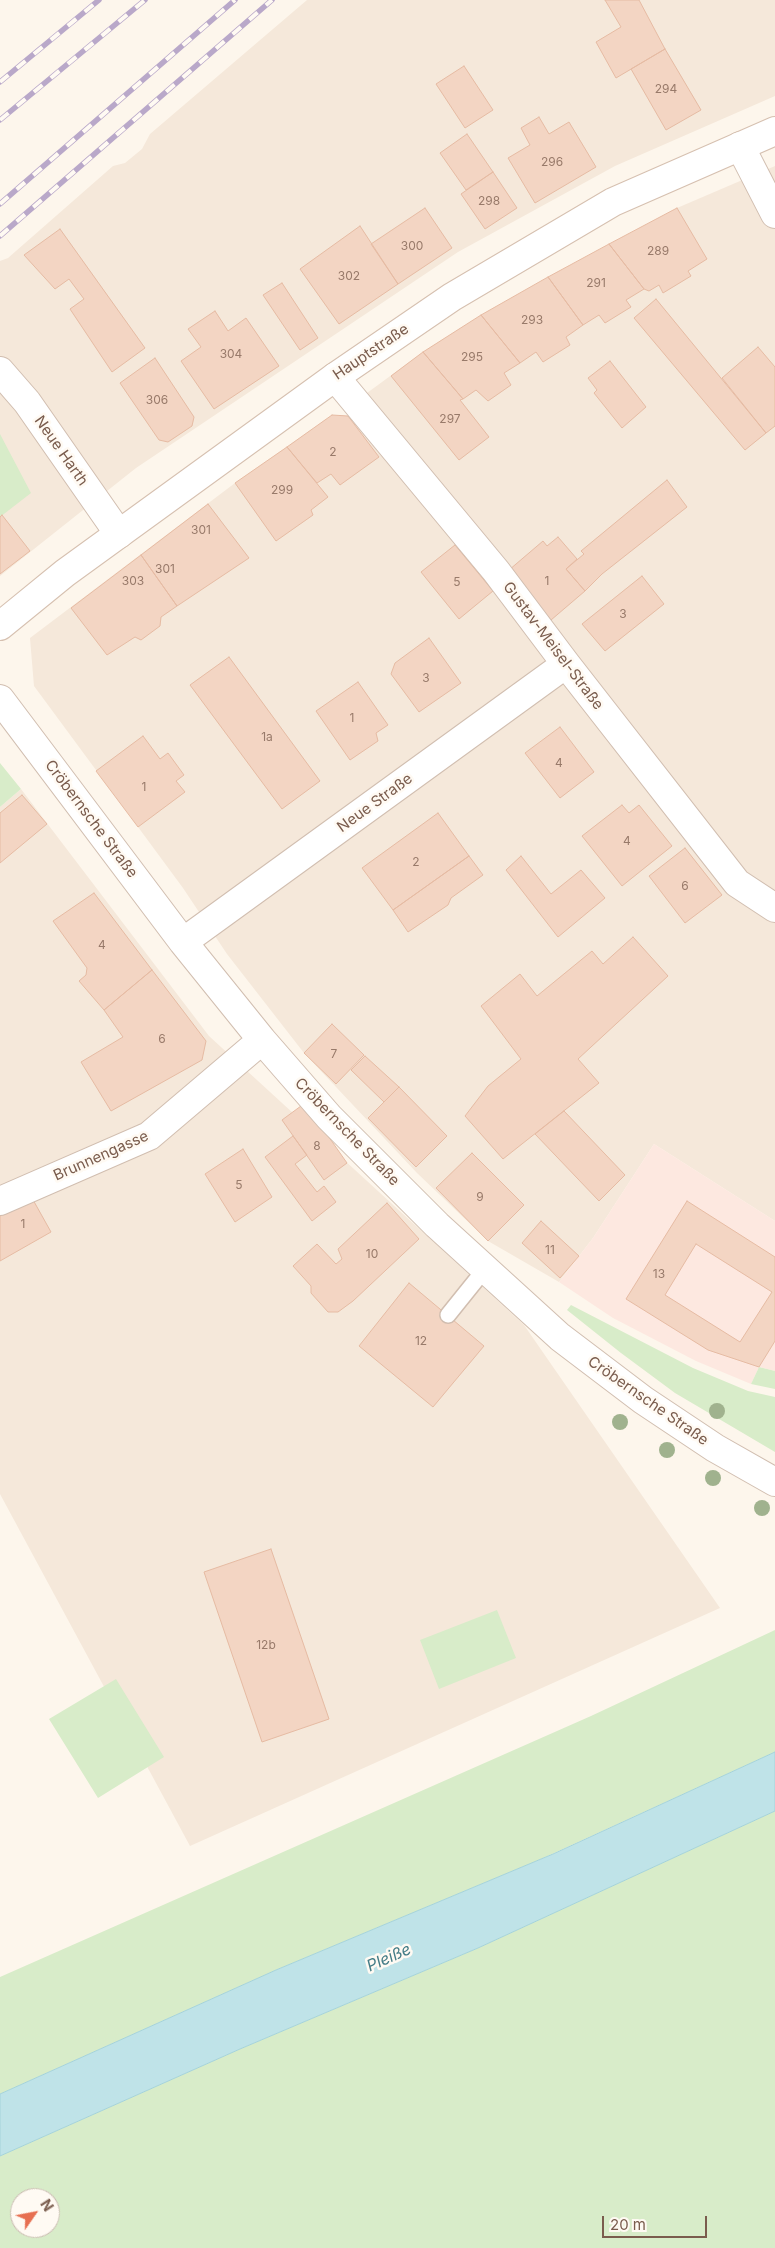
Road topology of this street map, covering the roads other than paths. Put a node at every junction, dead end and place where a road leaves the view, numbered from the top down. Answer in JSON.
{"nodes":[{"id":1,"x":775,"y":131,"type":"edge"},
{"id":2,"x":740,"y":146,"type":"junction"},
{"id":3,"x":775,"y":214,"type":"edge"},
{"id":4,"x":0,"y":371,"type":"edge"},
{"id":5,"x":335,"y":377,"type":"junction"},
{"id":6,"x":119,"y":534,"type":"junction"},
{"id":7,"x":0,"y":626,"type":"edge"},
{"id":8,"x":566,"y":664,"type":"junction"},
{"id":9,"x":0,"y":699,"type":"edge"},
{"id":10,"x":775,"y":908,"type":"edge"},
{"id":11,"x":184,"y":942,"type":"junction"},
{"id":12,"x":262,"y":1040,"type":"junction"},
{"id":13,"x":0,"y":1200,"type":"edge"},
{"id":14,"x":485,"y":1269,"type":"junction"},
{"id":15,"x":448,"y":1314,"type":"dead end"},
{"id":16,"x":775,"y":1482,"type":"edge"}],
"edges":[{"from":1,"to":2,"type":"street","name":"Hauptstraße"},
{"from":2,"to":3,"type":"street"},
{"from":2,"to":5,"type":"street","name":"Hauptstraße"},
{"from":4,"to":6,"type":"street","name":"Neue Harth"},
{"from":5,"to":6,"type":"street","name":"Hauptstraße"},
{"from":5,"to":8,"type":"street","name":"Gustav-Meisel-Straße"},
{"from":6,"to":7,"type":"street","name":"Hauptstraße"},
{"from":8,"to":10,"type":"street","name":"Gustav-Meisel-Straße"},
{"from":8,"to":11,"type":"street","name":"Neue Straße"},
{"from":9,"to":11,"type":"street","name":"Cröbernsche Straße"},
{"from":11,"to":12,"type":"street","name":"Cröbernsche Straße"},
{"from":12,"to":13,"type":"street","name":"Brunnengasse"},
{"from":12,"to":14,"type":"street","name":"Cröbernsche Straße"},
{"from":14,"to":15,"type":"lane"},
{"from":14,"to":16,"type":"street","name":"Cröbernsche Straße"}]}
